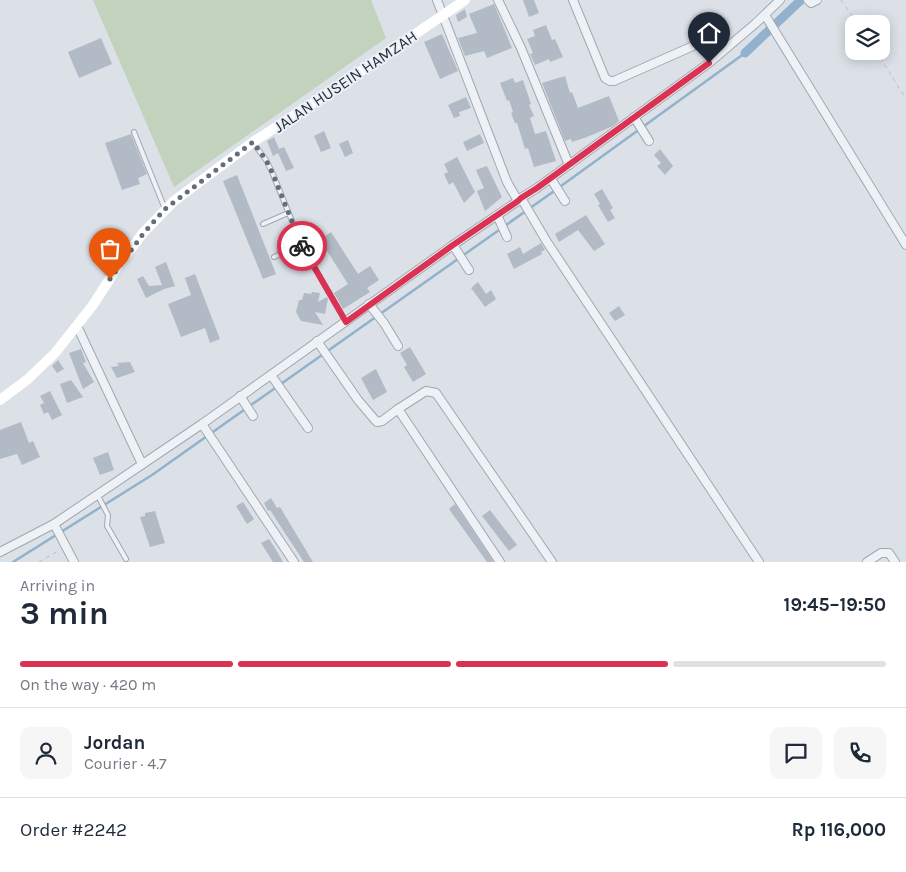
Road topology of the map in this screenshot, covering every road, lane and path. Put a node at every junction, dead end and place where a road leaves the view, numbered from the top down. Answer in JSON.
{"nodes":[{"id":1,"x":437,"y":0,"type":"edge"},
{"id":2,"x":465,"y":0,"type":"edge"},
{"id":3,"x":498,"y":0,"type":"edge"},
{"id":4,"x":572,"y":0,"type":"edge"},
{"id":5,"x":780,"y":0,"type":"edge"},
{"id":6,"x":841,"y":0,"type":"edge"},
{"id":7,"x":771,"y":4,"type":"edge"},
{"id":8,"x":443,"y":15,"type":"junction"},
{"id":9,"x":852,"y":15,"type":"edge"},
{"id":10,"x":766,"y":16,"type":"junction"},
{"id":11,"x":693,"y":46,"type":"dead end"},
{"id":12,"x":882,"y":60,"type":"edge"},
{"id":13,"x":906,"y":99,"type":"edge"},
{"id":14,"x":636,"y":119,"type":"junction"},
{"id":15,"x":134,"y":132,"type":"dead end"},
{"id":16,"x":647,"y":138,"type":"dead end"},
{"id":17,"x":253,"y":142,"type":"junction"},
{"id":18,"x":569,"y":165,"type":"junction"},
{"id":19,"x":552,"y":181,"type":"junction"},
{"id":20,"x":563,"y":199,"type":"dead end"},
{"id":21,"x":521,"y":201,"type":"junction"},
{"id":22,"x":165,"y":209,"type":"junction"},
{"id":23,"x":288,"y":213,"type":"junction"},
{"id":24,"x":498,"y":216,"type":"junction"},
{"id":25,"x":263,"y":224,"type":"dead end"},
{"id":26,"x":506,"y":234,"type":"dead end"},
{"id":27,"x":301,"y":244,"type":"junction"},
{"id":28,"x":906,"y":245,"type":"edge"},
{"id":29,"x":454,"y":246,"type":"junction"},
{"id":30,"x":274,"y":257,"type":"dead end"},
{"id":31,"x":468,"y":267,"type":"dead end"},
{"id":32,"x":371,"y":306,"type":"junction"},
{"id":33,"x":346,"y":322,"type":"junction"},
{"id":34,"x":77,"y":326,"type":"junction"},
{"id":35,"x":319,"y":344,"type":"junction"},
{"id":36,"x":398,"y":346,"type":"dead end"},
{"id":37,"x":272,"y":377,"type":"junction"},
{"id":38,"x":242,"y":399,"type":"junction"},
{"id":39,"x":0,"y":400,"type":"edge"},
{"id":40,"x":398,"y":409,"type":"junction"},
{"id":41,"x":253,"y":416,"type":"dead end"},
{"id":42,"x":202,"y":424,"type":"junction"},
{"id":43,"x":308,"y":428,"type":"dead end"},
{"id":44,"x":142,"y":464,"type":"junction"},
{"id":45,"x":98,"y":495,"type":"junction"},
{"id":46,"x":54,"y":525,"type":"junction"},
{"id":47,"x":64,"y":544,"type":"junction"},
{"id":48,"x":0,"y":552,"type":"edge"},
{"id":49,"x":126,"y":559,"type":"dead end"},
{"id":50,"x":498,"y":561,"type":"edge"},
{"id":51,"x":39,"y":562,"type":"edge"},
{"id":52,"x":74,"y":562,"type":"edge"},
{"id":53,"x":294,"y":562,"type":"edge"},
{"id":54,"x":552,"y":562,"type":"edge"},
{"id":55,"x":759,"y":562,"type":"edge"},
{"id":56,"x":867,"y":562,"type":"edge"},
{"id":57,"x":895,"y":562,"type":"edge"}],
"edges":[{"from":1,"to":8,"type":"street"},
{"from":2,"to":8,"type":"street","name":"JALAN HUSEIN HAMZAH"},
{"from":3,"to":18,"type":"street"},
{"from":4,"to":11,"type":"street"},
{"from":5,"to":7,"type":"street"},
{"from":6,"to":9,"type":"path"},
{"from":7,"to":10,"type":"street"},
{"from":8,"to":17,"type":"street","name":"JALAN HUSEIN HAMZAH"},
{"from":8,"to":21,"type":"street"},
{"from":10,"to":14,"type":"street"},
{"from":10,"to":28,"type":"street"},
{"from":12,"to":13,"type":"path"},
{"from":14,"to":16,"type":"street"},
{"from":14,"to":18,"type":"street"},
{"from":15,"to":22,"type":"lane"},
{"from":17,"to":22,"type":"street","name":"JALAN HUSEIN HAMZAH"},
{"from":17,"to":23,"type":"lane"},
{"from":18,"to":19,"type":"street"},
{"from":19,"to":20,"type":"street"},
{"from":19,"to":21,"type":"street"},
{"from":21,"to":24,"type":"street"},
{"from":21,"to":55,"type":"street"},
{"from":22,"to":34,"type":"street","name":"JALAN HUSEIN HAMZAH"},
{"from":23,"to":25,"type":"lane"},
{"from":23,"to":27,"type":"lane"},
{"from":24,"to":26,"type":"street"},
{"from":24,"to":29,"type":"street"},
{"from":27,"to":30,"type":"lane"},
{"from":27,"to":33,"type":"lane"},
{"from":29,"to":31,"type":"street"},
{"from":29,"to":32,"type":"street"},
{"from":32,"to":33,"type":"street"},
{"from":32,"to":36,"type":"street"},
{"from":33,"to":35,"type":"street"},
{"from":34,"to":39,"type":"street","name":"JALAN HUSEIN HAMZAH"},
{"from":34,"to":44,"type":"street"},
{"from":35,"to":37,"type":"street"},
{"from":35,"to":40,"type":"street"},
{"from":37,"to":38,"type":"street"},
{"from":37,"to":43,"type":"street"},
{"from":38,"to":41,"type":"street"},
{"from":38,"to":42,"type":"street"},
{"from":40,"to":50,"type":"street"},
{"from":40,"to":54,"type":"street"},
{"from":42,"to":44,"type":"street"},
{"from":42,"to":53,"type":"street"},
{"from":44,"to":45,"type":"street"},
{"from":45,"to":46,"type":"street"},
{"from":45,"to":49,"type":"lane"},
{"from":46,"to":47,"type":"street"},
{"from":46,"to":48,"type":"street"},
{"from":47,"to":51,"type":"path"},
{"from":47,"to":52,"type":"street"},
{"from":56,"to":57,"type":"street"}]}
